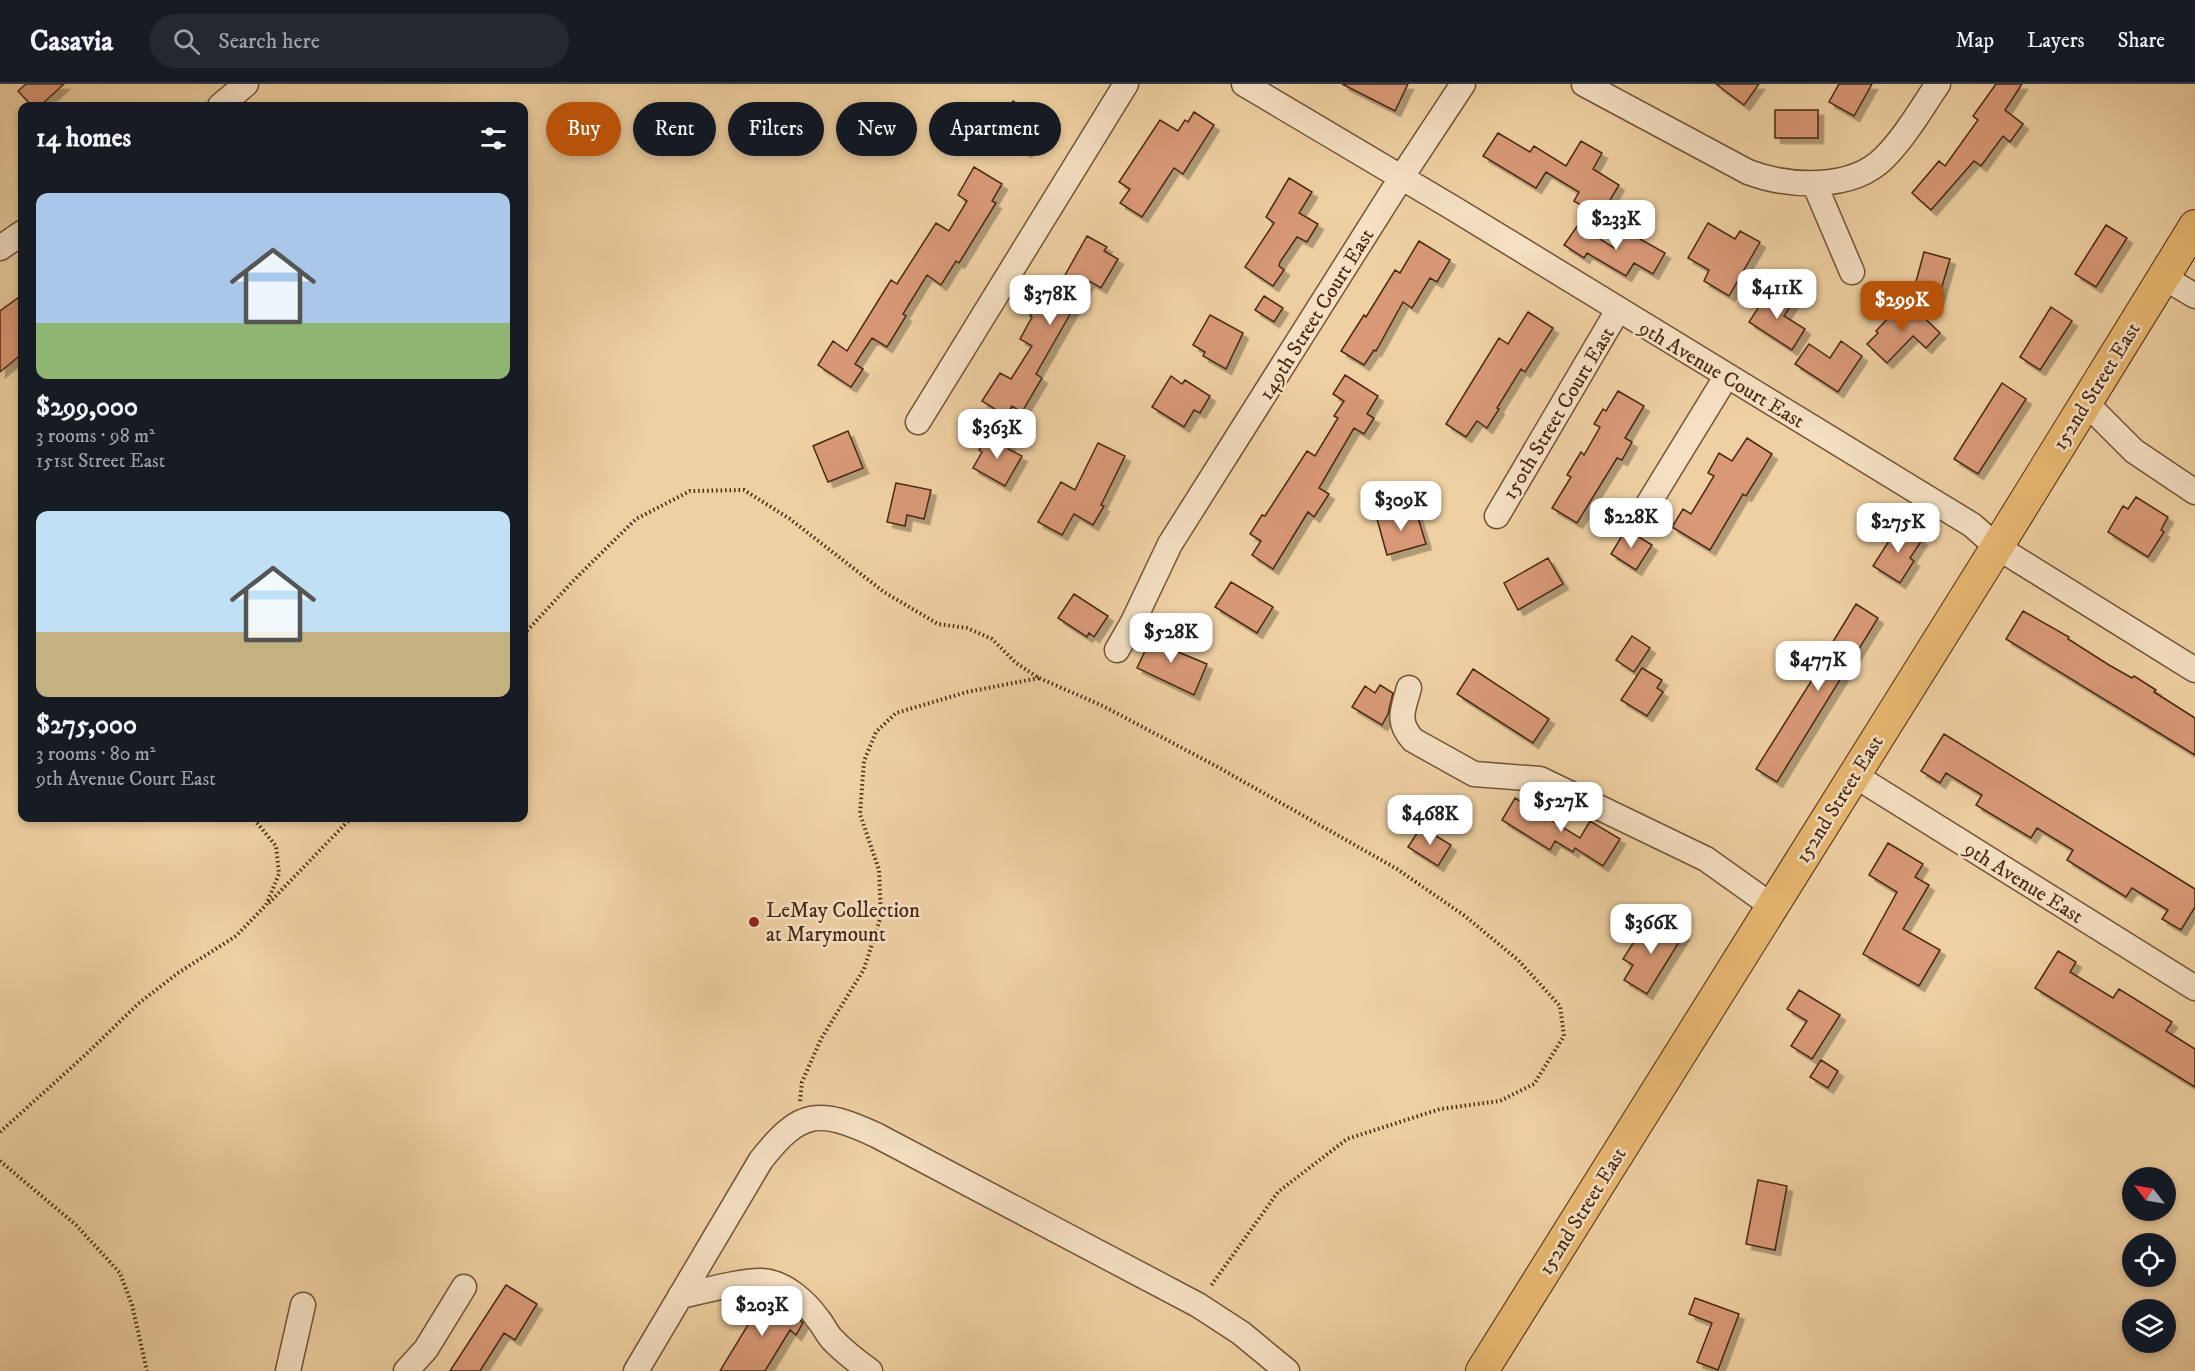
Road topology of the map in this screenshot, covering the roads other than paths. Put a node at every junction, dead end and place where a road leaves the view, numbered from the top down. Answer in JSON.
{"nodes":[{"id":1,"x":246,"y":84,"type":"edge"},
{"id":2,"x":1126,"y":84,"type":"edge"},
{"id":3,"x":1244,"y":84,"type":"edge"},
{"id":4,"x":1463,"y":84,"type":"edge"},
{"id":5,"x":1584,"y":84,"type":"edge"},
{"id":6,"x":1938,"y":84,"type":"edge"},
{"id":7,"x":225,"y":102,"type":"edge"},
{"id":8,"x":1401,"y":178,"type":"junction"},
{"id":9,"x":1814,"y":183,"type":"junction"},
{"id":10,"x":2195,"y":226,"type":"edge"},
{"id":11,"x":18,"y":236,"type":"edge"},
{"id":12,"x":0,"y":248,"type":"edge"},
{"id":13,"x":2179,"y":265,"type":"edge"},
{"id":14,"x":1852,"y":272,"type":"dead end"},
{"id":15,"x":2195,"y":296,"type":"edge"},
{"id":16,"x":1618,"y":310,"type":"junction"},
{"id":17,"x":1726,"y":377,"type":"junction"},
{"id":18,"x":2086,"y":403,"type":"junction"},
{"id":19,"x":918,"y":422,"type":"dead end"},
{"id":20,"x":2195,"y":492,"type":"edge"},
{"id":21,"x":1647,"y":506,"type":"dead end"},
{"id":22,"x":1497,"y":516,"type":"dead end"},
{"id":23,"x":1997,"y":547,"type":"junction"},
{"id":24,"x":1117,"y":650,"type":"dead end"},
{"id":25,"x":2195,"y":670,"type":"edge"},
{"id":26,"x":1409,"y":688,"type":"dead end"},
{"id":27,"x":1854,"y":775,"type":"junction"},
{"id":28,"x":1772,"y":906,"type":"junction"},
{"id":29,"x":2195,"y":988,"type":"edge"},
{"id":30,"x":464,"y":1287,"type":"dead end"},
{"id":31,"x":680,"y":1296,"type":"junction"},
{"id":32,"x":303,"y":1305,"type":"dead end"},
{"id":33,"x":288,"y":1371,"type":"edge"},
{"id":34,"x":406,"y":1371,"type":"edge"},
{"id":35,"x":636,"y":1371,"type":"edge"},
{"id":36,"x":870,"y":1371,"type":"edge"},
{"id":37,"x":1287,"y":1371,"type":"edge"},
{"id":38,"x":1482,"y":1371,"type":"edge"}],
"edges":[{"from":1,"to":7,"type":"street"},
{"from":2,"to":19,"type":"street"},
{"from":3,"to":8,"type":"street","name":"9th Avenue Court East"},
{"from":4,"to":8,"type":"street","name":"149th Street Court East"},
{"from":5,"to":9,"type":"street"},
{"from":6,"to":9,"type":"street"},
{"from":8,"to":16,"type":"street","name":"9th Avenue Court East"},
{"from":8,"to":24,"type":"street","name":"149th Street Court East"},
{"from":9,"to":14,"type":"street"},
{"from":10,"to":13,"type":"main road","name":"152nd Street East"},
{"from":11,"to":12,"type":"street"},
{"from":13,"to":15,"type":"street"},
{"from":13,"to":18,"type":"main road","name":"152nd Street East"},
{"from":16,"to":17,"type":"street","name":"9th Avenue Court East"},
{"from":16,"to":22,"type":"street","name":"150th Street Court East"},
{"from":17,"to":21,"type":"street"},
{"from":17,"to":23,"type":"street","name":"9th Avenue Court East"},
{"from":18,"to":20,"type":"street"},
{"from":18,"to":23,"type":"main road","name":"152nd Street East"},
{"from":23,"to":25,"type":"street","name":"9th Avenue Court East"},
{"from":23,"to":27,"type":"main road","name":"152nd Street East"},
{"from":26,"to":28,"type":"street"},
{"from":27,"to":28,"type":"main road","name":"152nd Street East"},
{"from":27,"to":29,"type":"street","name":"9th Avenue East"},
{"from":28,"to":38,"type":"main road","name":"152nd Street East"},
{"from":30,"to":34,"type":"street"},
{"from":31,"to":35,"type":"street"},
{"from":31,"to":36,"type":"street"},
{"from":31,"to":37,"type":"street"},
{"from":32,"to":33,"type":"street"}]}
